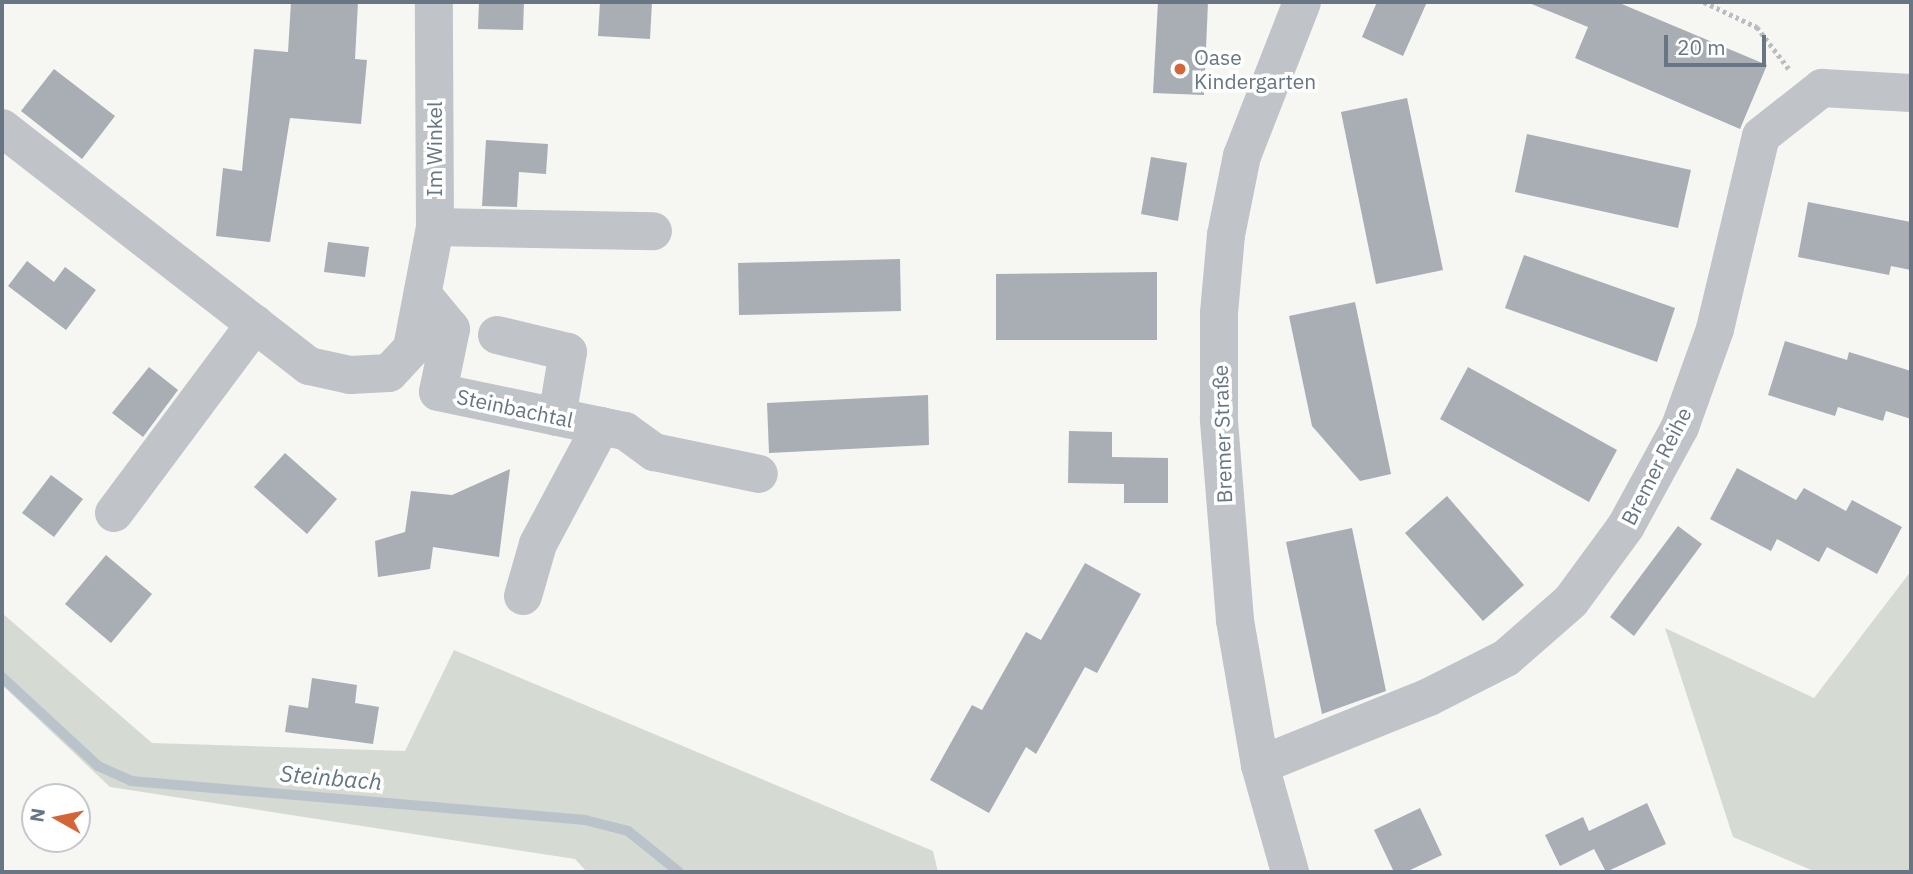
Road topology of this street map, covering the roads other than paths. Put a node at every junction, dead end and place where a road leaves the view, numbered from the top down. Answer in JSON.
{"nodes":[{"id":1,"x":434,"y":2,"type":"edge"},
{"id":2,"x":1302,"y":2,"type":"edge"},
{"id":3,"x":1911,"y":93,"type":"edge"},
{"id":4,"x":2,"y":128,"type":"edge"},
{"id":5,"x":435,"y":228,"type":"junction"},
{"id":6,"x":653,"y":231,"type":"dead end"},
{"id":7,"x":423,"y":295,"type":"junction"},
{"id":8,"x":255,"y":324,"type":"junction"},
{"id":9,"x":497,"y":335,"type":"dead end"},
{"id":10,"x":557,"y":417,"type":"junction"},
{"id":11,"x":601,"y":426,"type":"junction"},
{"id":12,"x":759,"y":474,"type":"dead end"},
{"id":13,"x":114,"y":513,"type":"dead end"},
{"id":14,"x":523,"y":596,"type":"dead end"},
{"id":15,"x":1260,"y":765,"type":"junction"},
{"id":16,"x":1290,"y":872,"type":"edge"}],
"edges":[{"from":1,"to":5,"type":"street","name":"Im Winkel"},
{"from":2,"to":15,"type":"street","name":"Bremer Straße"},
{"from":3,"to":15,"type":"street","name":"Bremer Reihe"},
{"from":4,"to":8,"type":"street"},
{"from":5,"to":6,"type":"street"},
{"from":5,"to":7,"type":"street","name":"Im Winkel"},
{"from":7,"to":8,"type":"street"},
{"from":7,"to":10,"type":"street","name":"Steinbachtal"},
{"from":8,"to":13,"type":"street"},
{"from":9,"to":10,"type":"street"},
{"from":10,"to":11,"type":"street","name":"Steinbachtal"},
{"from":11,"to":12,"type":"street","name":"Steinbachtal"},
{"from":11,"to":14,"type":"street"},
{"from":15,"to":16,"type":"street","name":"Bremer Straße"}]}
